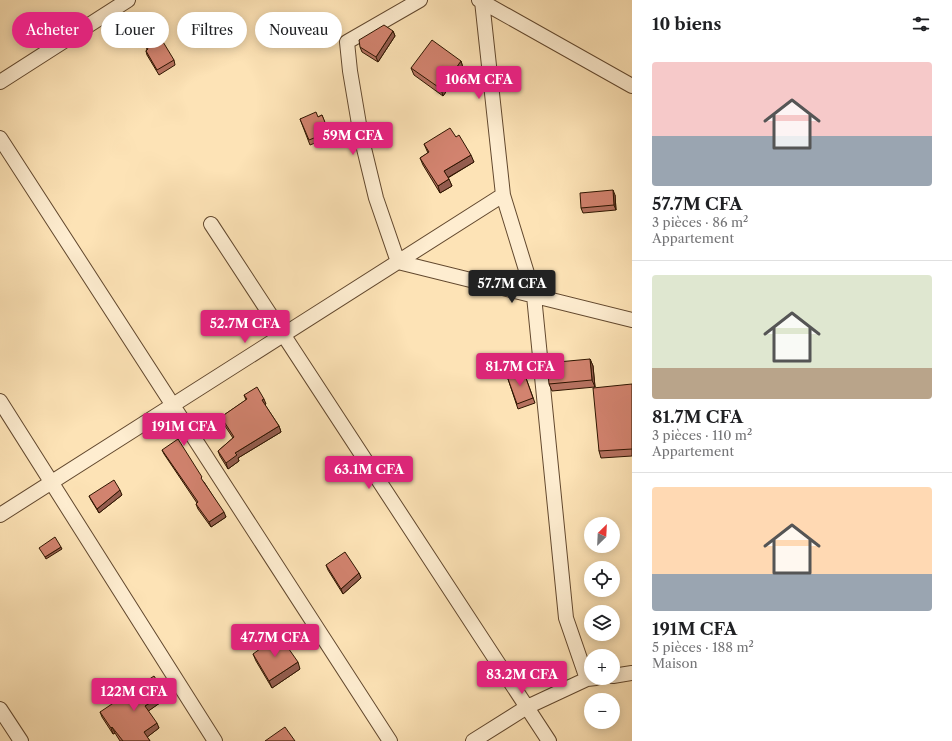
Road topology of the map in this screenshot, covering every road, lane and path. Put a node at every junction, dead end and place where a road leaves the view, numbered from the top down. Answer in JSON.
{"nodes":[{"id":1,"x":128,"y":0,"type":"edge"},
{"id":2,"x":420,"y":0,"type":"edge"},
{"id":3,"x":480,"y":1,"type":"edge"},
{"id":4,"x":0,"y":82,"type":"edge"},
{"id":5,"x":632,"y":86,"type":"edge"},
{"id":6,"x":0,"y":138,"type":"edge"},
{"id":7,"x":503,"y":195,"type":"junction"},
{"id":8,"x":211,"y":224,"type":"dead end"},
{"id":9,"x":398,"y":262,"type":"junction"},
{"id":10,"x":534,"y":296,"type":"junction"},
{"id":11,"x":632,"y":320,"type":"edge"},
{"id":12,"x":283,"y":335,"type":"junction"},
{"id":13,"x":0,"y":401,"type":"edge"},
{"id":14,"x":172,"y":405,"type":"junction"},
{"id":15,"x":52,"y":482,"type":"junction"},
{"id":16,"x":0,"y":515,"type":"edge"},
{"id":17,"x":584,"y":662,"type":"edge"},
{"id":18,"x":632,"y":673,"type":"edge"},
{"id":19,"x":620,"y":675,"type":"edge"},
{"id":20,"x":584,"y":682,"type":"edge"},
{"id":21,"x":527,"y":707,"type":"junction"},
{"id":22,"x":0,"y":708,"type":"edge"},
{"id":23,"x":21,"y":741,"type":"edge"},
{"id":24,"x":215,"y":741,"type":"edge"},
{"id":25,"x":390,"y":741,"type":"edge"},
{"id":26,"x":473,"y":741,"type":"edge"},
{"id":27,"x":549,"y":741,"type":"edge"}],
"edges":[{"from":1,"to":4,"type":"street"},
{"from":2,"to":9,"type":"street"},
{"from":3,"to":5,"type":"street"},
{"from":3,"to":7,"type":"street"},
{"from":6,"to":14,"type":"street"},
{"from":7,"to":9,"type":"street"},
{"from":7,"to":10,"type":"street"},
{"from":8,"to":12,"type":"street"},
{"from":9,"to":10,"type":"street"},
{"from":9,"to":12,"type":"street"},
{"from":10,"to":11,"type":"street"},
{"from":10,"to":17,"type":"street"},
{"from":12,"to":14,"type":"street"},
{"from":12,"to":21,"type":"street"},
{"from":13,"to":15,"type":"street"},
{"from":14,"to":15,"type":"street"},
{"from":14,"to":25,"type":"street"},
{"from":15,"to":16,"type":"street"},
{"from":15,"to":24,"type":"street"},
{"from":18,"to":19,"type":"street"},
{"from":20,"to":21,"type":"street"},
{"from":21,"to":26,"type":"street"},
{"from":21,"to":27,"type":"street"},
{"from":22,"to":23,"type":"street"}]}
